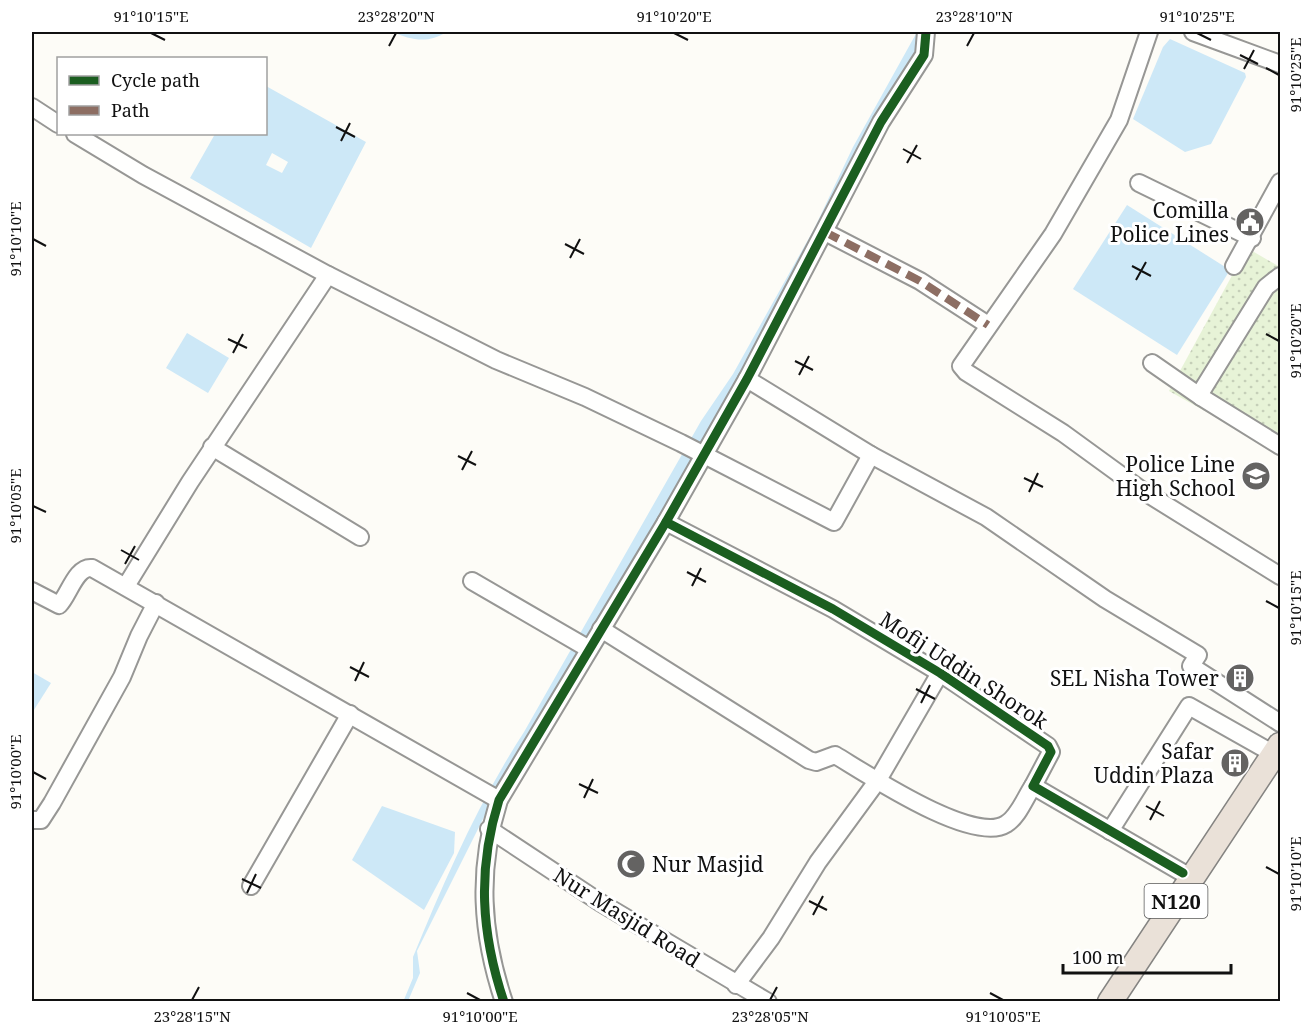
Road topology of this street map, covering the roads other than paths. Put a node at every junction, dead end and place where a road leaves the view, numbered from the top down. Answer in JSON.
{"nodes":[{"id":1,"x":926,"y":32,"type":"edge"},
{"id":2,"x":1149,"y":32,"type":"edge"},
{"id":3,"x":1193,"y":32,"type":"edge"},
{"id":4,"x":1281,"y":64,"type":"edge"},
{"id":5,"x":32,"y":107,"type":"edge"},
{"id":6,"x":57,"y":123,"type":"edge"},
{"id":7,"x":77,"y":135,"type":"edge"},
{"id":8,"x":1281,"y":182,"type":"edge"},
{"id":9,"x":1139,"y":183,"type":"dead end"},
{"id":10,"x":825,"y":232,"type":"junction"},
{"id":11,"x":1252,"y":238,"type":"junction"},
{"id":12,"x":1234,"y":266,"type":"dead end"},
{"id":13,"x":327,"y":275,"type":"junction"},
{"id":14,"x":1281,"y":276,"type":"edge"},
{"id":15,"x":988,"y":326,"type":"junction"},
{"id":16,"x":1152,"y":363,"type":"dead end"},
{"id":17,"x":747,"y":380,"type":"junction"},
{"id":18,"x":1201,"y":397,"type":"junction"},
{"id":19,"x":1281,"y":446,"type":"edge"},
{"id":20,"x":212,"y":447,"type":"junction"},
{"id":21,"x":705,"y":455,"type":"junction"},
{"id":22,"x":871,"y":455,"type":"junction"},
{"id":23,"x":666,"y":522,"type":"junction"},
{"id":24,"x":360,"y":537,"type":"dead end"},
{"id":25,"x":1281,"y":576,"type":"edge"},
{"id":26,"x":472,"y":581,"type":"dead end"},
{"id":27,"x":126,"y":586,"type":"junction"},
{"id":28,"x":32,"y":591,"type":"edge"},
{"id":29,"x":156,"y":603,"type":"junction"},
{"id":30,"x":601,"y":630,"type":"junction"},
{"id":31,"x":589,"y":649,"type":"junction"},
{"id":32,"x":940,"y":674,"type":"junction"},
{"id":33,"x":350,"y":714,"type":"junction"},
{"id":34,"x":1281,"y":723,"type":"edge"},
{"id":35,"x":1273,"y":757,"type":"edge"},
{"id":36,"x":878,"y":780,"type":"junction"},
{"id":37,"x":1033,"y":786,"type":"junction"},
{"id":38,"x":499,"y":800,"type":"junction"},
{"id":39,"x":32,"y":820,"type":"edge"},
{"id":40,"x":489,"y":829,"type":"junction"},
{"id":41,"x":1110,"y":831,"type":"junction"},
{"id":42,"x":1183,"y":873,"type":"junction"},
{"id":43,"x":252,"y":886,"type":"dead end"},
{"id":44,"x":736,"y":985,"type":"junction"},
{"id":45,"x":504,"y":1002,"type":"edge"},
{"id":46,"x":768,"y":1002,"type":"edge"},
{"id":47,"x":1099,"y":1002,"type":"edge"},
{"id":48,"x":1110,"y":1002,"type":"edge"},
{"id":49,"x":1122,"y":1002,"type":"edge"}],
"edges":[{"from":1,"to":10,"type":"street"},
{"from":2,"to":15,"type":"street"},
{"from":3,"to":4,"type":"street"},
{"from":5,"to":6,"type":"street"},
{"from":7,"to":13,"type":"street"},
{"from":8,"to":11,"type":"street"},
{"from":9,"to":11,"type":"street"},
{"from":10,"to":15,"type":"street"},
{"from":10,"to":17,"type":"street"},
{"from":11,"to":12,"type":"street"},
{"from":13,"to":20,"type":"street"},
{"from":13,"to":21,"type":"street"},
{"from":14,"to":18,"type":"street"},
{"from":15,"to":25,"type":"street"},
{"from":16,"to":18,"type":"street"},
{"from":17,"to":21,"type":"street"},
{"from":17,"to":22,"type":"street"},
{"from":18,"to":19,"type":"street"},
{"from":20,"to":24,"type":"street"},
{"from":20,"to":27,"type":"street"},
{"from":21,"to":22,"type":"street"},
{"from":21,"to":23,"type":"street"},
{"from":22,"to":34,"type":"street"},
{"from":23,"to":30,"type":"street"},
{"from":23,"to":32,"type":"street","name":"Mofij Uddin Shorok"},
{"from":26,"to":31,"type":"street"},
{"from":27,"to":28,"type":"street"},
{"from":27,"to":29,"type":"street"},
{"from":29,"to":33,"type":"street"},
{"from":29,"to":39,"type":"street"},
{"from":30,"to":31,"type":"street"},
{"from":30,"to":36,"type":"street"},
{"from":31,"to":38,"type":"street"},
{"from":32,"to":36,"type":"street"},
{"from":32,"to":37,"type":"street","name":"Mofij Uddin Shorok"},
{"from":33,"to":38,"type":"street"},
{"from":33,"to":43,"type":"street"},
{"from":35,"to":41,"type":"street"},
{"from":35,"to":42,"type":"street"},
{"from":35,"to":48,"type":"highway","number":"N120"},
{"from":35,"to":49,"type":"street"},
{"from":36,"to":37,"type":"street"},
{"from":36,"to":44,"type":"street"},
{"from":37,"to":41,"type":"street"},
{"from":38,"to":40,"type":"street"},
{"from":40,"to":44,"type":"street","name":"Nur Masjid Road"},
{"from":40,"to":45,"type":"street"},
{"from":41,"to":42,"type":"street"},
{"from":42,"to":47,"type":"street"},
{"from":44,"to":46,"type":"street","name":"Nur Masjid Road"}]}
